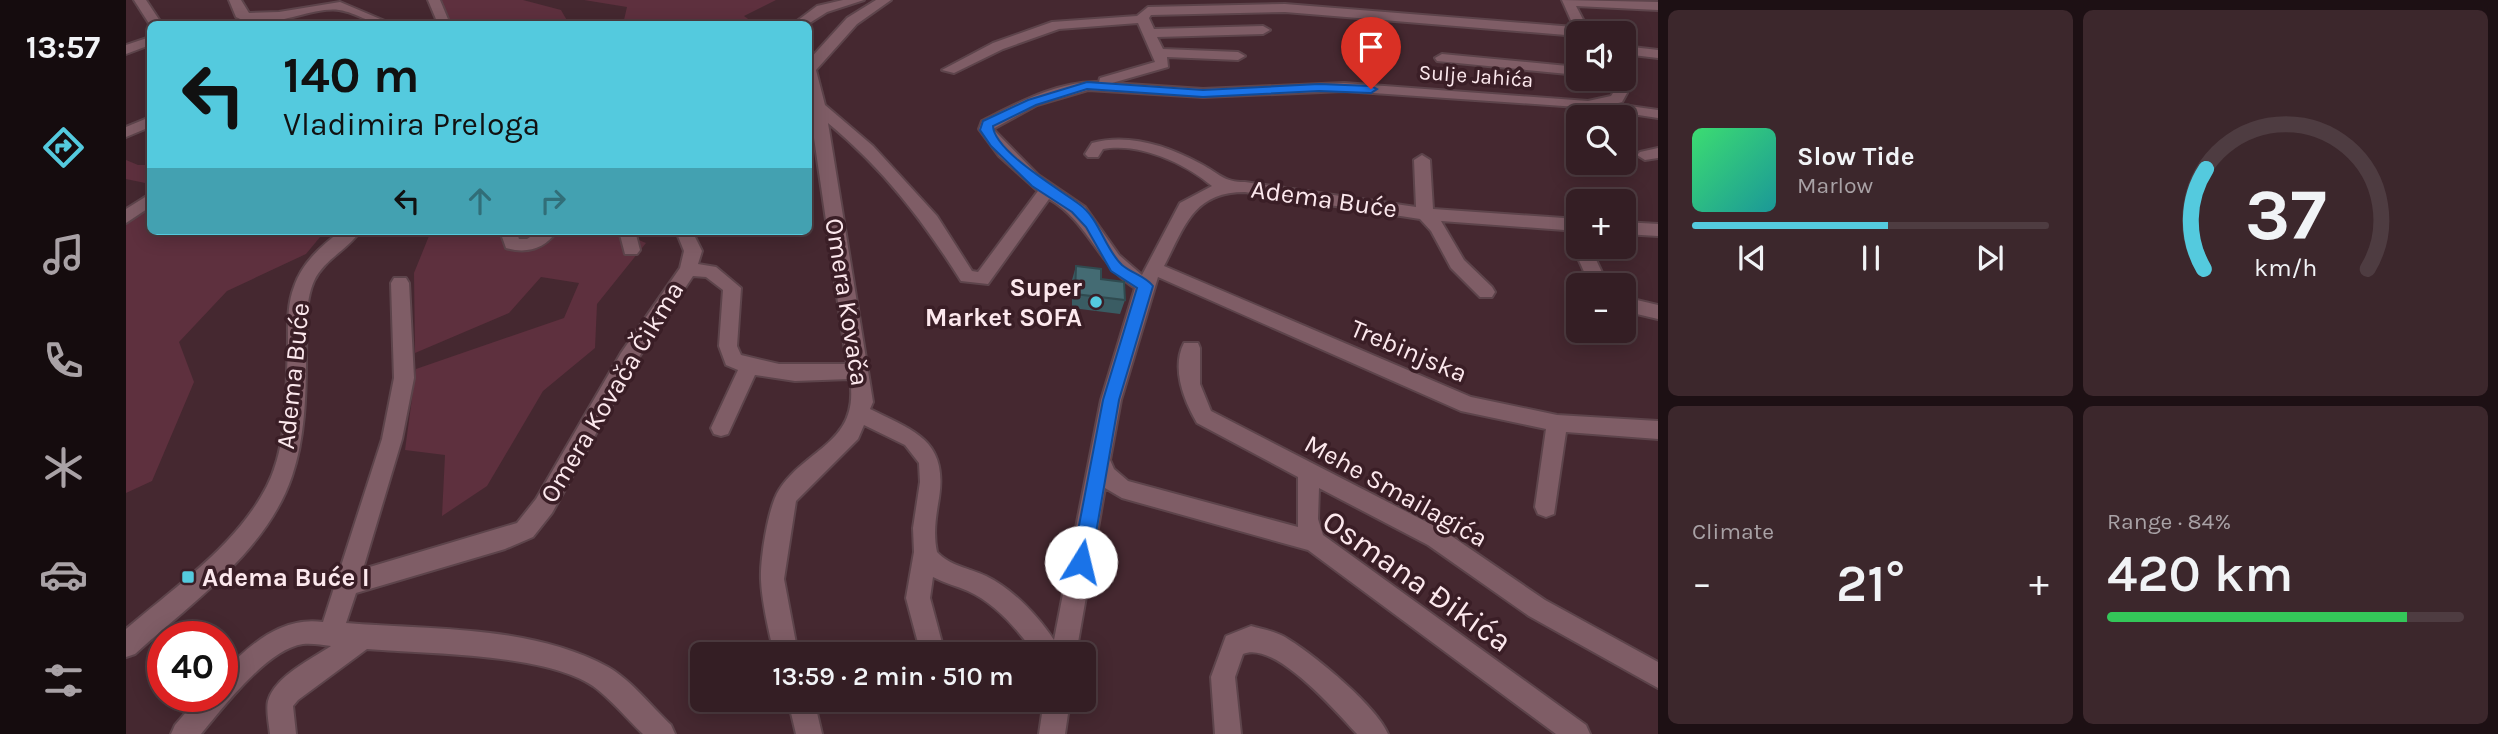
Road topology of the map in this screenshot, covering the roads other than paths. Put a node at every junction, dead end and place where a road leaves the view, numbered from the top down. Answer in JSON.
{"nodes":[{"id":1,"x":140,"y":0,"type":"edge"},
{"id":2,"x":235,"y":0,"type":"edge"},
{"id":3,"x":858,"y":0,"type":"edge"},
{"id":4,"x":885,"y":0,"type":"edge"},
{"id":5,"x":1356,"y":0,"type":"edge"},
{"id":6,"x":436,"y":1,"type":"edge"},
{"id":7,"x":1615,"y":2,"type":"edge"},
{"id":8,"x":1658,"y":6,"type":"edge"},
{"id":9,"x":290,"y":15,"type":"junction"},
{"id":10,"x":1362,"y":15,"type":"junction"},
{"id":11,"x":242,"y":19,"type":"edge"},
{"id":12,"x":1143,"y":19,"type":"junction"},
{"id":13,"x":154,"y":21,"type":"edge"},
{"id":14,"x":303,"y":21,"type":"edge"},
{"id":15,"x":378,"y":21,"type":"edge"},
{"id":16,"x":443,"y":21,"type":"edge"},
{"id":17,"x":804,"y":21,"type":"edge"},
{"id":18,"x":1577,"y":21,"type":"edge"},
{"id":19,"x":1263,"y":30,"type":"dead end"},
{"id":20,"x":1566,"y":32,"type":"edge"},
{"id":21,"x":1150,"y":33,"type":"junction"},
{"id":22,"x":147,"y":42,"type":"edge"},
{"id":23,"x":126,"y":50,"type":"edge"},
{"id":24,"x":1636,"y":51,"type":"edge"},
{"id":25,"x":1160,"y":53,"type":"junction"},
{"id":26,"x":1658,"y":54,"type":"edge"},
{"id":27,"x":1238,"y":56,"type":"dead end"},
{"id":28,"x":1442,"y":58,"type":"dead end"},
{"id":29,"x":812,"y":66,"type":"edge"},
{"id":30,"x":949,"y":69,"type":"dead end"},
{"id":31,"x":1566,"y":70,"type":"edge"},
{"id":32,"x":812,"y":82,"type":"edge"},
{"id":33,"x":1087,"y":86,"type":"junction"},
{"id":34,"x":1619,"y":91,"type":"edge"},
{"id":35,"x":1594,"y":105,"type":"joint"},
{"id":36,"x":818,"y":107,"type":"junction"},
{"id":37,"x":1636,"y":111,"type":"edge"},
{"id":38,"x":1658,"y":114,"type":"edge"},
{"id":39,"x":147,"y":123,"type":"edge"},
{"id":40,"x":129,"y":127,"type":"edge"},
{"id":41,"x":1093,"y":155,"type":"dead end"},
{"id":42,"x":1422,"y":160,"type":"dead end"},
{"id":43,"x":1223,"y":187,"type":"junction"},
{"id":44,"x":1047,"y":190,"type":"junction"},
{"id":45,"x":147,"y":201,"type":"edge"},
{"id":46,"x":1425,"y":214,"type":"junction"},
{"id":47,"x":126,"y":217,"type":"edge"},
{"id":48,"x":1566,"y":229,"type":"edge"},
{"id":49,"x":1636,"y":229,"type":"edge"},
{"id":50,"x":1658,"y":230,"type":"edge"},
{"id":51,"x":347,"y":235,"type":"edge"},
{"id":52,"x":509,"y":235,"type":"edge"},
{"id":53,"x":546,"y":235,"type":"edge"},
{"id":54,"x":628,"y":235,"type":"edge"},
{"id":55,"x":686,"y":235,"type":"edge"},
{"id":56,"x":631,"y":250,"type":"dead end"},
{"id":57,"x":1153,"y":268,"type":"junction"},
{"id":58,"x":688,"y":270,"type":"junction"},
{"id":59,"x":400,"y":283,"type":"dead end"},
{"id":60,"x":1145,"y":286,"type":"junction"},
{"id":61,"x":1486,"y":292,"type":"dead end"},
{"id":62,"x":1636,"y":307,"type":"edge"},
{"id":63,"x":1658,"y":312,"type":"edge"},
{"id":64,"x":1191,"y":348,"type":"dead end"},
{"id":65,"x":749,"y":367,"type":"junction"},
{"id":66,"x":858,"y":371,"type":"junction"},
{"id":67,"x":859,"y":413,"type":"junction"},
{"id":68,"x":1557,"y":423,"type":"junction"},
{"id":69,"x":721,"y":428,"type":"dead end"},
{"id":70,"x":1658,"y":430,"type":"edge"},
{"id":71,"x":1098,"y":458,"type":"junction"},
{"id":72,"x":1309,"y":474,"type":"junction"},
{"id":73,"x":1546,"y":507,"type":"dead end"},
{"id":74,"x":1314,"y":541,"type":"junction"},
{"id":75,"x":925,"y":552,"type":"junction"},
{"id":76,"x":344,"y":585,"type":"junction"},
{"id":77,"x":331,"y":634,"type":"junction"},
{"id":78,"x":362,"y":638,"type":"junction"},
{"id":79,"x":784,"y":642,"type":"edge"},
{"id":80,"x":930,"y":642,"type":"edge"},
{"id":81,"x":1040,"y":642,"type":"edge"},
{"id":82,"x":1066,"y":642,"type":"edge"},
{"id":83,"x":126,"y":645,"type":"edge"},
{"id":84,"x":238,"y":676,"type":"edge"},
{"id":85,"x":1658,"y":676,"type":"edge"},
{"id":86,"x":203,"y":712,"type":"edge"},
{"id":87,"x":804,"y":712,"type":"edge"},
{"id":88,"x":1055,"y":712,"type":"edge"},
{"id":89,"x":184,"y":734,"type":"edge"},
{"id":90,"x":283,"y":734,"type":"edge"},
{"id":91,"x":662,"y":734,"type":"edge"},
{"id":92,"x":809,"y":734,"type":"edge"},
{"id":93,"x":1052,"y":734,"type":"edge"},
{"id":94,"x":1228,"y":734,"type":"edge"},
{"id":95,"x":1376,"y":734,"type":"edge"},
{"id":96,"x":1577,"y":734,"type":"edge"}],
"edges":[{"from":1,"to":13,"type":"street"},
{"from":2,"to":11,"type":"street"},
{"from":3,"to":17,"type":"street"},
{"from":4,"to":29,"type":"street","name":"Omera Kovača"},
{"from":5,"to":10,"type":"street"},
{"from":6,"to":16,"type":"street"},
{"from":7,"to":8,"type":"street"},
{"from":7,"to":18,"type":"street"},
{"from":9,"to":11,"type":"street"},
{"from":9,"to":14,"type":"street"},
{"from":9,"to":15,"type":"street"},
{"from":10,"to":12,"type":"street"},
{"from":10,"to":20,"type":"street"},
{"from":12,"to":21,"type":"street"},
{"from":12,"to":30,"type":"street"},
{"from":19,"to":21,"type":"street"},
{"from":21,"to":25,"type":"street"},
{"from":22,"to":23,"type":"street"},
{"from":24,"to":26,"type":"street"},
{"from":25,"to":27,"type":"street"},
{"from":25,"to":33,"type":"street"},
{"from":28,"to":31,"type":"street"},
{"from":32,"to":36,"type":"street","name":"Omera Kovača"},
{"from":33,"to":35,"type":"street","name":"Sulje Jahića"},
{"from":33,"to":44,"type":"street","name":"Sulje Jahića"},
{"from":34,"to":35,"type":"street"},
{"from":36,"to":44,"type":"street"},
{"from":36,"to":66,"type":"street","name":"Omera Kovača"},
{"from":37,"to":38,"type":"street","name":"Sulje Jahića"},
{"from":39,"to":40,"type":"street"},
{"from":41,"to":43,"type":"street","name":"Adema Buće"},
{"from":42,"to":46,"type":"street","name":"Adema Buće"},
{"from":43,"to":46,"type":"street","name":"Adema Buće"},
{"from":43,"to":57,"type":"street","name":"Adema Buće"},
{"from":44,"to":60,"type":"street"},
{"from":45,"to":47,"type":"street"},
{"from":46,"to":48,"type":"street","name":"Adema Buće"},
{"from":46,"to":61,"type":"street","name":"Adema Buće"},
{"from":49,"to":50,"type":"street"},
{"from":51,"to":83,"type":"street","name":"Adema Buće"},
{"from":52,"to":53,"type":"street"},
{"from":54,"to":56,"type":"street"},
{"from":55,"to":58,"type":"street"},
{"from":57,"to":60,"type":"street","name":"Adema Buće"},
{"from":57,"to":68,"type":"street","name":"Trebinjska"},
{"from":58,"to":65,"type":"street","name":"Omera Kovača Čikma"},
{"from":58,"to":76,"type":"street","name":"Omera Kovača Čikma"},
{"from":59,"to":76,"type":"street"},
{"from":60,"to":71,"type":"street","name":"Adema Buće"},
{"from":62,"to":63,"type":"street"},
{"from":64,"to":72,"type":"street","name":"Mehe Smailagića"},
{"from":65,"to":66,"type":"street"},
{"from":65,"to":69,"type":"street"},
{"from":66,"to":67,"type":"street","name":"Omera Kovača"},
{"from":67,"to":75,"type":"street","name":"Omera Kovača"},
{"from":67,"to":79,"type":"street","name":"Omera Kovača"},
{"from":68,"to":70,"type":"street","name":"Trebinjska"},
{"from":68,"to":73,"type":"street"},
{"from":71,"to":74,"type":"street","name":"Osmana Đikića"},
{"from":71,"to":82,"type":"street","name":"Adema Buće"},
{"from":72,"to":74,"type":"street"},
{"from":72,"to":85,"type":"street","name":"Mehe Smailagića"},
{"from":74,"to":96,"type":"street","name":"Osmana Đikića"},
{"from":75,"to":80,"type":"street","name":"Omera Kovača"},
{"from":75,"to":81,"type":"street"},
{"from":76,"to":77,"type":"street"},
{"from":77,"to":78,"type":"street"},
{"from":77,"to":84,"type":"street"},
{"from":78,"to":90,"type":"street"},
{"from":78,"to":91,"type":"street"},
{"from":86,"to":89,"type":"street"},
{"from":87,"to":92,"type":"street"},
{"from":88,"to":93,"type":"street"},
{"from":94,"to":95,"type":"street"}]}
